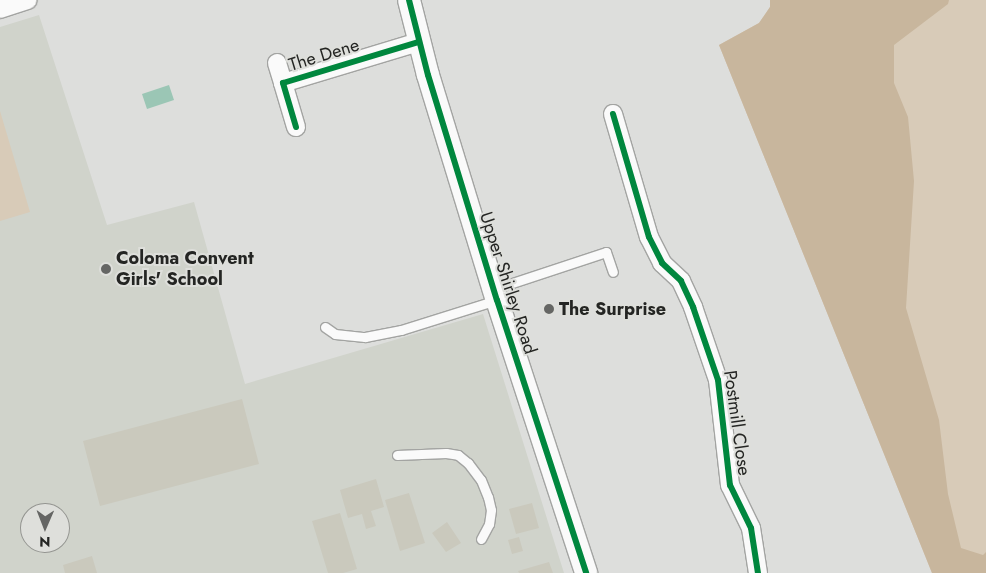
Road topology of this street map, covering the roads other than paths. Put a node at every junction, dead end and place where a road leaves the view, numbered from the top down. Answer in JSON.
{"nodes":[{"id":1,"x":28,"y":0,"type":"edge"},
{"id":2,"x":409,"y":0,"type":"edge"},
{"id":3,"x":0,"y":9,"type":"edge"},
{"id":4,"x":419,"y":42,"type":"junction"},
{"id":5,"x":277,"y":63,"type":"dead end"},
{"id":6,"x":283,"y":83,"type":"junction"},
{"id":7,"x":613,"y":114,"type":"dead end"},
{"id":8,"x":296,"y":127,"type":"dead end"},
{"id":9,"x":613,"y":272,"type":"dead end"},
{"id":10,"x":496,"y":294,"type":"junction"},
{"id":11,"x":325,"y":327,"type":"dead end"},
{"id":12,"x":396,"y":455,"type":"dead end"},
{"id":13,"x":481,"y":539,"type":"dead end"},
{"id":14,"x":586,"y":573,"type":"edge"},
{"id":15,"x":758,"y":573,"type":"edge"}],
"edges":[{"from":1,"to":3,"type":"street"},
{"from":2,"to":4,"type":"street","name":"Upper Shirley Road"},
{"from":4,"to":6,"type":"street","name":"The Dene"},
{"from":4,"to":10,"type":"street","name":"Upper Shirley Road"},
{"from":5,"to":6,"type":"street","name":"The Dene"},
{"from":6,"to":8,"type":"street","name":"The Dene"},
{"from":7,"to":15,"type":"street","name":"Postmill Close"},
{"from":9,"to":10,"type":"lane"},
{"from":10,"to":11,"type":"lane"},
{"from":10,"to":14,"type":"street","name":"Upper Shirley Road"},
{"from":12,"to":13,"type":"lane"}]}
